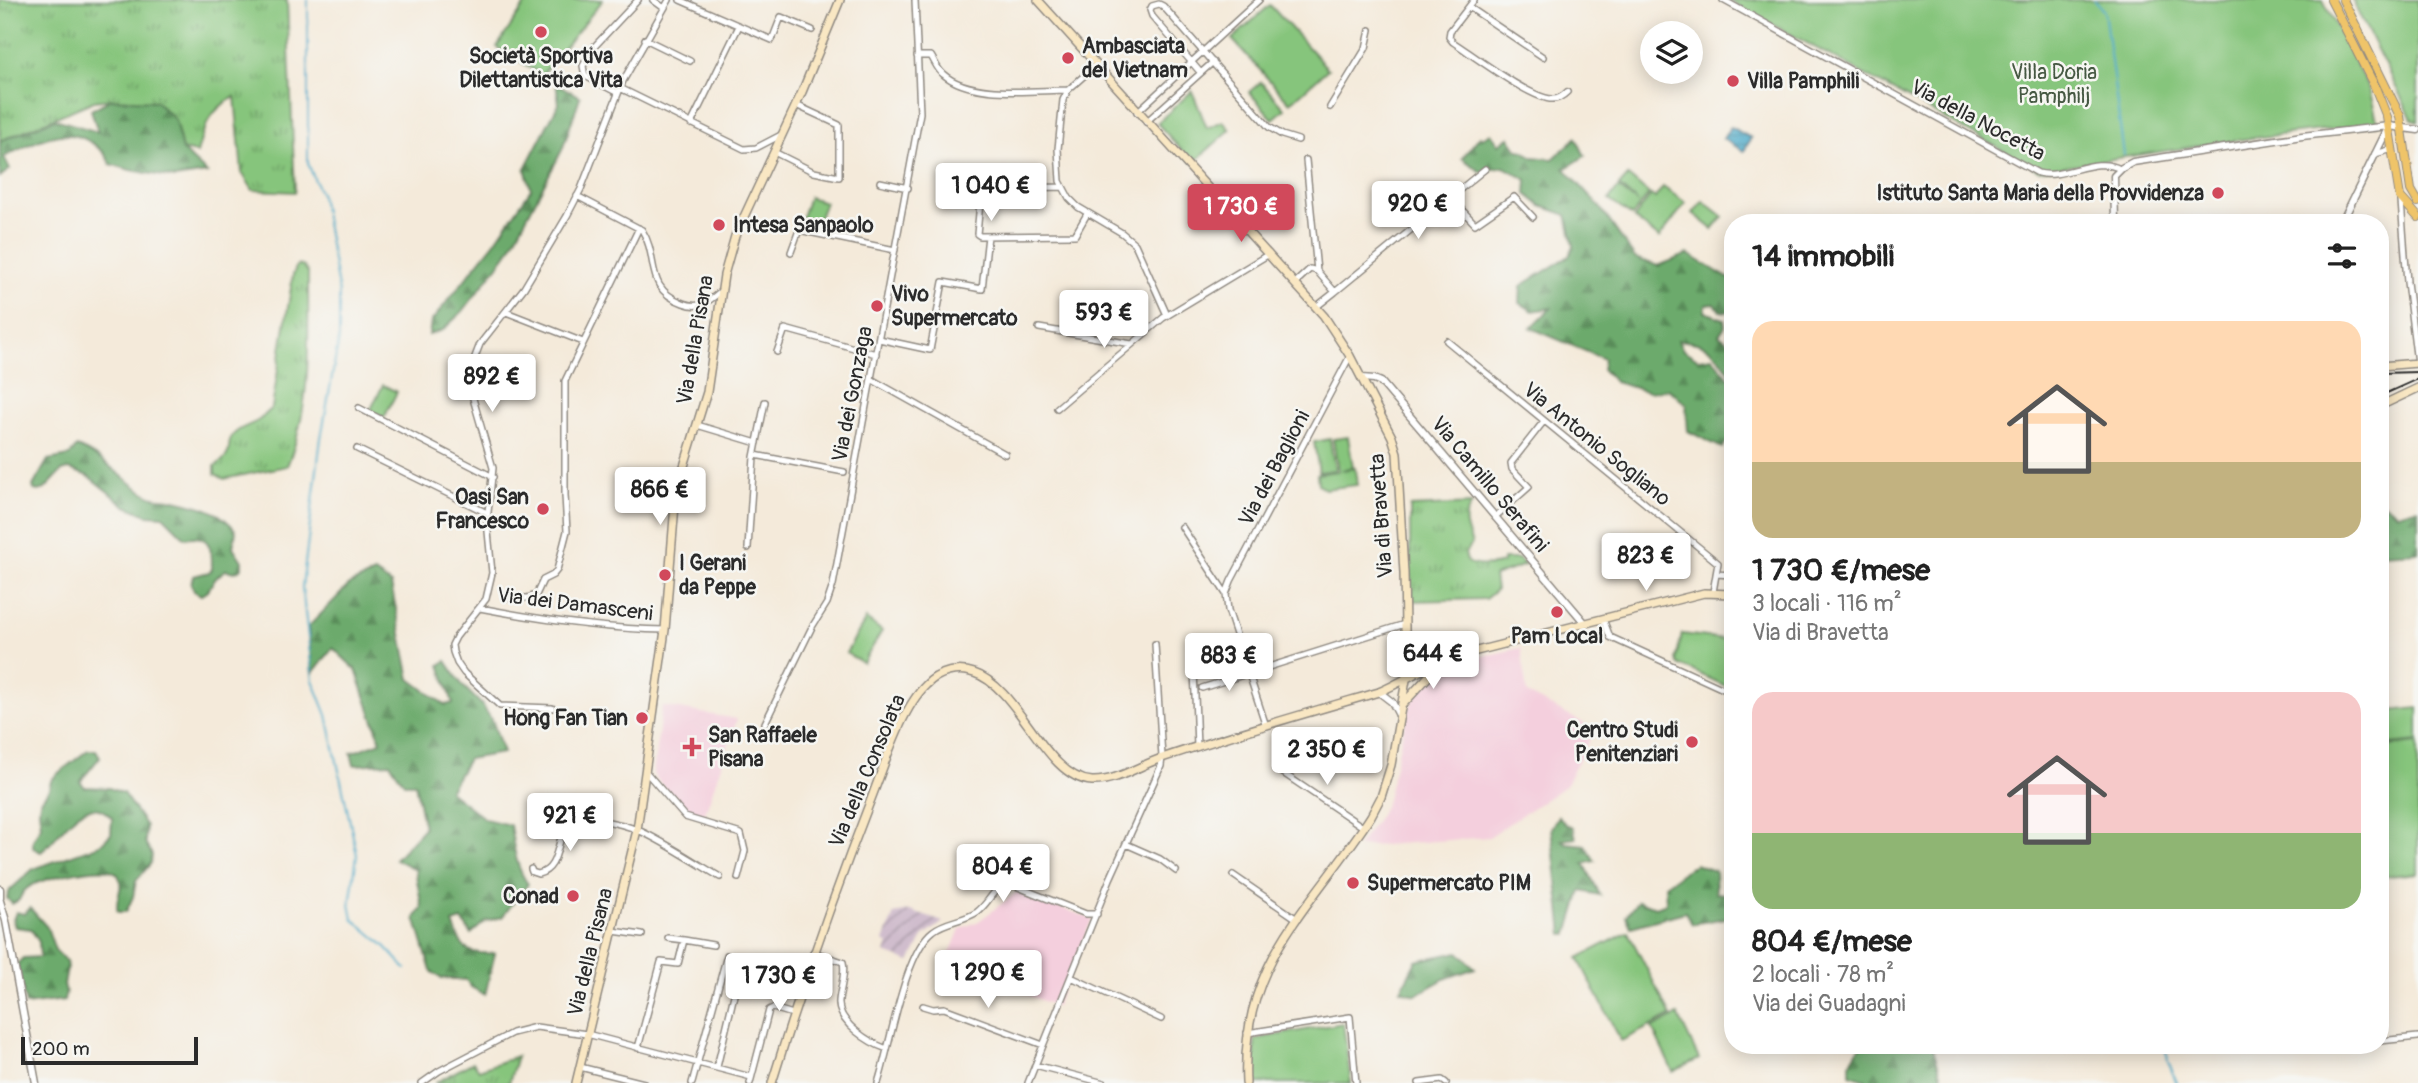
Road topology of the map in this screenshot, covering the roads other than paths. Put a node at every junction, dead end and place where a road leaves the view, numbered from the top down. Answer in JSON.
{"nodes":[{"id":1,"x":638,"y":0,"type":"edge"},
{"id":2,"x":653,"y":0,"type":"edge"},
{"id":3,"x":669,"y":0,"type":"edge"},
{"id":4,"x":680,"y":0,"type":"edge"},
{"id":5,"x":841,"y":0,"type":"edge"},
{"id":6,"x":915,"y":0,"type":"edge"},
{"id":7,"x":1038,"y":0,"type":"edge"},
{"id":8,"x":1259,"y":0,"type":"edge"},
{"id":9,"x":1474,"y":0,"type":"edge"},
{"id":10,"x":1723,"y":0,"type":"edge"},
{"id":11,"x":2331,"y":0,"type":"edge"},
{"id":12,"x":2343,"y":0,"type":"edge"},
{"id":13,"x":1469,"y":7,"type":"junction"},
{"id":14,"x":664,"y":8,"type":"junction"},
{"id":15,"x":739,"y":26,"type":"junction"},
{"id":16,"x":812,"y":30,"type":"dead end"},
{"id":17,"x":1370,"y":30,"type":"dead end"},
{"id":18,"x":645,"y":38,"type":"junction"},
{"id":19,"x":1203,"y":51,"type":"junction"},
{"id":20,"x":917,"y":56,"type":"junction"},
{"id":21,"x":1543,"y":57,"type":"dead end"},
{"id":22,"x":690,"y":61,"type":"dead end"},
{"id":23,"x":1191,"y":61,"type":"junction"},
{"id":24,"x":1213,"y":62,"type":"junction"},
{"id":25,"x":1096,"y":65,"type":"junction"},
{"id":26,"x":1200,"y":72,"type":"junction"},
{"id":27,"x":619,"y":90,"type":"junction"},
{"id":28,"x":1068,"y":90,"type":"junction"},
{"id":29,"x":1567,"y":92,"type":"dead end"},
{"id":30,"x":796,"y":105,"type":"junction"},
{"id":31,"x":1330,"y":107,"type":"dead end"},
{"id":32,"x":1137,"y":112,"type":"junction"},
{"id":33,"x":1146,"y":122,"type":"junction"},
{"id":34,"x":691,"y":124,"type":"junction"},
{"id":35,"x":2389,"y":126,"type":"junction"},
{"id":36,"x":2404,"y":128,"type":"junction"},
{"id":37,"x":2418,"y":130,"type":"edge"},
{"id":38,"x":783,"y":133,"type":"junction"},
{"id":39,"x":1297,"y":140,"type":"dead end"},
{"id":40,"x":2393,"y":149,"type":"junction"},
{"id":41,"x":774,"y":152,"type":"junction"},
{"id":42,"x":2375,"y":154,"type":"junction"},
{"id":43,"x":1306,"y":160,"type":"dead end"},
{"id":44,"x":1485,"y":169,"type":"dead end"},
{"id":45,"x":2120,"y":169,"type":"junction"},
{"id":46,"x":880,"y":182,"type":"dead end"},
{"id":47,"x":1062,"y":187,"type":"junction"},
{"id":48,"x":908,"y":188,"type":"junction"},
{"id":49,"x":577,"y":196,"type":"junction"},
{"id":50,"x":1450,"y":197,"type":"junction"},
{"id":51,"x":2401,"y":201,"type":"junction"},
{"id":52,"x":2418,"y":202,"type":"edge"},
{"id":53,"x":1087,"y":214,"type":"junction"},
{"id":54,"x":2115,"y":214,"type":"edge"},
{"id":55,"x":2346,"y":214,"type":"edge"},
{"id":56,"x":2417,"y":216,"type":"edge"},
{"id":57,"x":1533,"y":217,"type":"dead end"},
{"id":58,"x":639,"y":228,"type":"junction"},
{"id":59,"x":988,"y":236,"type":"junction"},
{"id":60,"x":895,"y":250,"type":"junction"},
{"id":61,"x":791,"y":251,"type":"dead end"},
{"id":62,"x":1269,"y":254,"type":"junction"},
{"id":63,"x":1317,"y":271,"type":"junction"},
{"id":64,"x":1295,"y":283,"type":"junction"},
{"id":65,"x":722,"y":289,"type":"junction"},
{"id":66,"x":1335,"y":292,"type":"junction"},
{"id":67,"x":1316,"y":307,"type":"junction"},
{"id":68,"x":506,"y":312,"type":"junction"},
{"id":69,"x":1167,"y":315,"type":"junction"},
{"id":70,"x":1039,"y":328,"type":"dead end"},
{"id":71,"x":879,"y":339,"type":"junction"},
{"id":72,"x":1447,"y":341,"type":"dead end"},
{"id":73,"x":583,"y":342,"type":"junction"},
{"id":74,"x":1132,"y":344,"type":"junction"},
{"id":75,"x":777,"y":352,"type":"dead end"},
{"id":76,"x":876,"y":354,"type":"junction"},
{"id":77,"x":1350,"y":356,"type":"junction"},
{"id":78,"x":2418,"y":363,"type":"edge"},
{"id":79,"x":2389,"y":365,"type":"edge"},
{"id":80,"x":1362,"y":378,"type":"junction"},
{"id":81,"x":870,"y":379,"type":"junction"},
{"id":82,"x":2418,"y":388,"type":"edge"},
{"id":83,"x":2389,"y":401,"type":"edge"},
{"id":84,"x":765,"y":402,"type":"dead end"},
{"id":85,"x":359,"y":408,"type":"dead end"},
{"id":86,"x":1057,"y":408,"type":"dead end"},
{"id":87,"x":1544,"y":421,"type":"junction"},
{"id":88,"x":697,"y":425,"type":"junction"},
{"id":89,"x":757,"y":443,"type":"junction"},
{"id":90,"x":357,"y":449,"type":"dead end"},
{"id":91,"x":1004,"y":454,"type":"dead end"},
{"id":92,"x":755,"y":455,"type":"junction"},
{"id":93,"x":844,"y":472,"type":"dead end"},
{"id":94,"x":494,"y":477,"type":"junction"},
{"id":95,"x":487,"y":513,"type":"junction"},
{"id":96,"x":1495,"y":517,"type":"junction"},
{"id":97,"x":1182,"y":527,"type":"dead end"},
{"id":98,"x":748,"y":548,"type":"dead end"},
{"id":99,"x":1716,"y":574,"type":"junction"},
{"id":100,"x":1724,"y":574,"type":"edge"},
{"id":101,"x":1713,"y":592,"type":"junction"},
{"id":102,"x":1724,"y":593,"type":"edge"},
{"id":103,"x":1226,"y":594,"type":"junction"},
{"id":104,"x":508,"y":598,"type":"dead end"},
{"id":105,"x":480,"y":608,"type":"junction"},
{"id":106,"x":1603,"y":619,"type":"junction"},
{"id":107,"x":1585,"y":623,"type":"junction"},
{"id":108,"x":1405,"y":624,"type":"junction"},
{"id":109,"x":665,"y":630,"type":"junction"},
{"id":110,"x":1155,"y":643,"type":"dead end"},
{"id":111,"x":1406,"y":652,"type":"junction"},
{"id":112,"x":1445,"y":659,"type":"junction"},
{"id":113,"x":1194,"y":668,"type":"dead end"},
{"id":114,"x":1248,"y":674,"type":"junction"},
{"id":115,"x":1406,"y":680,"type":"junction"},
{"id":116,"x":1202,"y":688,"type":"dead end"},
{"id":117,"x":1724,"y":689,"type":"edge"},
{"id":118,"x":1379,"y":692,"type":"junction"},
{"id":119,"x":1403,"y":704,"type":"junction"},
{"id":120,"x":552,"y":708,"type":"dead end"},
{"id":121,"x":1400,"y":717,"type":"junction"},
{"id":122,"x":765,"y":723,"type":"dead end"},
{"id":123,"x":1266,"y":726,"type":"junction"},
{"id":124,"x":1198,"y":747,"type":"junction"},
{"id":125,"x":1162,"y":757,"type":"junction"},
{"id":126,"x":1277,"y":769,"type":"dead end"},
{"id":127,"x":646,"y":772,"type":"junction"},
{"id":128,"x":1363,"y":827,"type":"junction"},
{"id":129,"x":637,"y":830,"type":"junction"},
{"id":130,"x":1126,"y":844,"type":"junction"},
{"id":131,"x":531,"y":869,"type":"dead end"},
{"id":132,"x":1176,"y":871,"type":"dead end"},
{"id":133,"x":1233,"y":875,"type":"dead end"},
{"id":134,"x":720,"y":877,"type":"dead end"},
{"id":135,"x":738,"y":878,"type":"dead end"},
{"id":136,"x":0,"y":889,"type":"edge"},
{"id":137,"x":0,"y":899,"type":"edge"},
{"id":138,"x":2,"y":913,"type":"edge"},
{"id":139,"x":1097,"y":914,"type":"junction"},
{"id":140,"x":1297,"y":919,"type":"junction"},
{"id":141,"x":613,"y":931,"type":"junction"},
{"id":142,"x":642,"y":935,"type":"dead end"},
{"id":143,"x":668,"y":938,"type":"dead end"},
{"id":144,"x":684,"y":940,"type":"junction"},
{"id":145,"x":713,"y":945,"type":"dead end"},
{"id":146,"x":817,"y":953,"type":"junction"},
{"id":147,"x":727,"y":955,"type":"dead end"},
{"id":148,"x":739,"y":974,"type":"dead end"},
{"id":149,"x":1071,"y":977,"type":"junction"},
{"id":150,"x":923,"y":1006,"type":"dead end"},
{"id":151,"x":793,"y":1014,"type":"junction"},
{"id":152,"x":1161,"y":1019,"type":"dead end"},
{"id":153,"x":1247,"y":1033,"type":"junction"},
{"id":154,"x":587,"y":1034,"type":"junction"},
{"id":155,"x":2418,"y":1037,"type":"edge"},
{"id":156,"x":2389,"y":1040,"type":"edge"},
{"id":157,"x":1043,"y":1045,"type":"junction"},
{"id":158,"x":638,"y":1048,"type":"junction"},
{"id":159,"x":887,"y":1049,"type":"junction"},
{"id":160,"x":698,"y":1062,"type":"junction"},
{"id":161,"x":1035,"y":1065,"type":"junction"},
{"id":162,"x":580,"y":1067,"type":"junction"},
{"id":163,"x":717,"y":1067,"type":"junction"},
{"id":164,"x":751,"y":1080,"type":"edge"},
{"id":165,"x":36,"y":1083,"type":"edge"},
{"id":166,"x":422,"y":1083,"type":"edge"},
{"id":167,"x":576,"y":1083,"type":"edge"},
{"id":168,"x":644,"y":1083,"type":"edge"},
{"id":169,"x":692,"y":1083,"type":"edge"},
{"id":170,"x":772,"y":1083,"type":"edge"},
{"id":171,"x":878,"y":1083,"type":"edge"},
{"id":172,"x":1028,"y":1083,"type":"edge"},
{"id":173,"x":1104,"y":1083,"type":"edge"},
{"id":174,"x":1245,"y":1083,"type":"edge"},
{"id":175,"x":1356,"y":1083,"type":"edge"},
{"id":176,"x":1419,"y":1083,"type":"edge"},
{"id":177,"x":1446,"y":1083,"type":"edge"}],
"edges":[{"from":1,"to":27,"type":"street"},
{"from":2,"to":14,"type":"street"},
{"from":3,"to":14,"type":"street"},
{"from":4,"to":15,"type":"street"},
{"from":5,"to":30,"type":"main road","name":"Via della Pisana"},
{"from":6,"to":20,"type":"street","name":"Via dei Gonzaga"},
{"from":7,"to":25,"type":"main road","name":"Via di Bravetta"},
{"from":8,"to":19,"type":"street"},
{"from":9,"to":13,"type":"street"},
{"from":10,"to":45,"type":"street","name":"Via della Nocetta"},
{"from":11,"to":35,"type":"main road"},
{"from":12,"to":36,"type":"main road"},
{"from":13,"to":21,"type":"street"},
{"from":13,"to":29,"type":"street"},
{"from":14,"to":18,"type":"street"},
{"from":15,"to":16,"type":"street"},
{"from":15,"to":34,"type":"street"},
{"from":17,"to":31,"type":"street"},
{"from":18,"to":22,"type":"street"},
{"from":18,"to":27,"type":"street"},
{"from":19,"to":23,"type":"street"},
{"from":19,"to":23,"type":"street"},
{"from":19,"to":24,"type":"street"},
{"from":20,"to":28,"type":"street"},
{"from":20,"to":48,"type":"street","name":"Via dei Gonzaga"},
{"from":23,"to":26,"type":"street"},
{"from":23,"to":32,"type":"street"},
{"from":24,"to":26,"type":"street"},
{"from":24,"to":39,"type":"street"},
{"from":25,"to":28,"type":"street"},
{"from":25,"to":32,"type":"main road","name":"Via di Bravetta"},
{"from":26,"to":33,"type":"street"},
{"from":27,"to":34,"type":"street"},
{"from":27,"to":49,"type":"street"},
{"from":28,"to":47,"type":"street"},
{"from":30,"to":38,"type":"main road","name":"Via della Pisana"},
{"from":30,"to":41,"type":"street"},
{"from":32,"to":33,"type":"main road","name":"Via di Bravetta"},
{"from":33,"to":62,"type":"main road","name":"Via di Bravetta"},
{"from":34,"to":38,"type":"street"},
{"from":35,"to":36,"type":"street","name":"Via della Nocetta"},
{"from":35,"to":40,"type":"main road"},
{"from":35,"to":42,"type":"street"},
{"from":35,"to":45,"type":"street","name":"Via della Nocetta"},
{"from":36,"to":37,"type":"street","name":"Via della Nocetta"},
{"from":36,"to":52,"type":"main road"},
{"from":38,"to":41,"type":"main road","name":"Via della Pisana"},
{"from":40,"to":42,"type":"street"},
{"from":40,"to":51,"type":"main road"},
{"from":41,"to":65,"type":"main road","name":"Via della Pisana"},
{"from":42,"to":55,"type":"street"},
{"from":43,"to":63,"type":"street"},
{"from":44,"to":50,"type":"street"},
{"from":45,"to":54,"type":"street"},
{"from":46,"to":48,"type":"street"},
{"from":47,"to":53,"type":"street"},
{"from":47,"to":59,"type":"street"},
{"from":48,"to":60,"type":"street","name":"Via dei Gonzaga"},
{"from":49,"to":58,"type":"street"},
{"from":49,"to":68,"type":"street"},
{"from":50,"to":57,"type":"street"},
{"from":50,"to":66,"type":"street"},
{"from":51,"to":56,"type":"main road"},
{"from":51,"to":78,"type":"street"},
{"from":53,"to":59,"type":"street"},
{"from":53,"to":69,"type":"street"},
{"from":58,"to":65,"type":"street"},
{"from":58,"to":73,"type":"street"},
{"from":59,"to":71,"type":"street"},
{"from":60,"to":61,"type":"street"},
{"from":60,"to":71,"type":"street","name":"Via dei Gonzaga"},
{"from":62,"to":64,"type":"main road","name":"Via di Bravetta"},
{"from":62,"to":69,"type":"street"},
{"from":63,"to":64,"type":"street"},
{"from":63,"to":66,"type":"street"},
{"from":64,"to":67,"type":"main road","name":"Via di Bravetta"},
{"from":65,"to":88,"type":"main road","name":"Via della Pisana"},
{"from":66,"to":67,"type":"street"},
{"from":67,"to":77,"type":"main road","name":"Via di Bravetta"},
{"from":68,"to":73,"type":"street"},
{"from":68,"to":94,"type":"street"},
{"from":69,"to":74,"type":"street"},
{"from":70,"to":74,"type":"street"},
{"from":71,"to":76,"type":"street","name":"Via dei Gonzaga"},
{"from":72,"to":87,"type":"street","name":"Via Antonio Sogliano"},
{"from":73,"to":104,"type":"street"},
{"from":74,"to":86,"type":"street"},
{"from":75,"to":76,"type":"street"},
{"from":76,"to":81,"type":"street","name":"Via dei Gonzaga"},
{"from":77,"to":80,"type":"main road","name":"Via di Bravetta"},
{"from":77,"to":103,"type":"street","name":"Via dei Baglioni"},
{"from":78,"to":79,"type":"main road"},
{"from":80,"to":96,"type":"street","name":"Via Camillo Serafini"},
{"from":80,"to":108,"type":"main road","name":"Via di Bravetta"},
{"from":81,"to":91,"type":"street"},
{"from":81,"to":122,"type":"street","name":"Via dei Gonzaga"},
{"from":82,"to":83,"type":"main road"},
{"from":84,"to":89,"type":"street"},
{"from":85,"to":94,"type":"street"},
{"from":87,"to":96,"type":"street"},
{"from":87,"to":99,"type":"street","name":"Via Antonio Sogliano"},
{"from":88,"to":89,"type":"street"},
{"from":88,"to":109,"type":"main road","name":"Via della Pisana"},
{"from":89,"to":92,"type":"street"},
{"from":90,"to":95,"type":"street"},
{"from":92,"to":93,"type":"street"},
{"from":92,"to":98,"type":"street"},
{"from":94,"to":95,"type":"street"},
{"from":95,"to":105,"type":"street"},
{"from":96,"to":107,"type":"street","name":"Via Camillo Serafini"},
{"from":97,"to":103,"type":"street"},
{"from":99,"to":100,"type":"street"},
{"from":99,"to":101,"type":"street"},
{"from":101,"to":102,"type":"main road"},
{"from":101,"to":106,"type":"main road"},
{"from":103,"to":114,"type":"street"},
{"from":105,"to":109,"type":"street","name":"Via dei Damasceni"},
{"from":105,"to":120,"type":"street"},
{"from":106,"to":107,"type":"main road"},
{"from":106,"to":117,"type":"street"},
{"from":107,"to":112,"type":"main road"},
{"from":108,"to":111,"type":"main road","name":"Via di Bravetta"},
{"from":108,"to":114,"type":"street"},
{"from":109,"to":127,"type":"main road","name":"Via della Pisana"},
{"from":110,"to":125,"type":"street"},
{"from":111,"to":112,"type":"main road"},
{"from":111,"to":115,"type":"main road","name":"Via di Bravetta"},
{"from":112,"to":115,"type":"main road","name":"Via della Consolata"},
{"from":112,"to":119,"type":"main road"},
{"from":113,"to":124,"type":"street"},
{"from":114,"to":116,"type":"street"},
{"from":114,"to":123,"type":"street"},
{"from":115,"to":118,"type":"main road","name":"Via della Consolata"},
{"from":115,"to":119,"type":"main road","name":"Via di Bravetta"},
{"from":118,"to":121,"type":"street"},
{"from":118,"to":123,"type":"main road","name":"Via della Consolata"},
{"from":119,"to":121,"type":"main road","name":"Via di Bravetta"},
{"from":121,"to":128,"type":"main road","name":"Via di Bravetta"},
{"from":123,"to":124,"type":"main road","name":"Via della Consolata"},
{"from":124,"to":125,"type":"main road","name":"Via della Consolata"},
{"from":125,"to":130,"type":"street"},
{"from":125,"to":146,"type":"main road","name":"Via della Consolata"},
{"from":126,"to":128,"type":"street"},
{"from":127,"to":129,"type":"main road","name":"Via della Pisana"},
{"from":127,"to":135,"type":"street"},
{"from":128,"to":140,"type":"main road","name":"Via di Bravetta"},
{"from":129,"to":131,"type":"street"},
{"from":129,"to":134,"type":"street"},
{"from":129,"to":141,"type":"main road","name":"Via della Pisana"},
{"from":130,"to":132,"type":"street"},
{"from":130,"to":139,"type":"street"},
{"from":133,"to":140,"type":"street"},
{"from":136,"to":137,"type":"street"},
{"from":137,"to":138,"type":"street"},
{"from":138,"to":165,"type":"street"},
{"from":139,"to":149,"type":"street"},
{"from":139,"to":159,"type":"street"},
{"from":140,"to":153,"type":"main road","name":"Via di Bravetta"},
{"from":141,"to":142,"type":"street"},
{"from":141,"to":154,"type":"main road","name":"Via della Pisana"},
{"from":143,"to":144,"type":"street"},
{"from":144,"to":145,"type":"street"},
{"from":144,"to":158,"type":"street"},
{"from":146,"to":151,"type":"main road","name":"Via della Consolata"},
{"from":146,"to":159,"type":"street"},
{"from":147,"to":160,"type":"street"},
{"from":148,"to":163,"type":"street"},
{"from":149,"to":152,"type":"street"},
{"from":149,"to":157,"type":"street"},
{"from":150,"to":157,"type":"street"},
{"from":151,"to":164,"type":"street"},
{"from":151,"to":170,"type":"main road","name":"Via della Consolata"},
{"from":153,"to":174,"type":"main road","name":"Via di Bravetta"},
{"from":153,"to":175,"type":"street"},
{"from":154,"to":158,"type":"street"},
{"from":154,"to":162,"type":"main road","name":"Via della Pisana"},
{"from":154,"to":166,"type":"street"},
{"from":155,"to":156,"type":"street"},
{"from":157,"to":161,"type":"street"},
{"from":158,"to":160,"type":"street"},
{"from":159,"to":171,"type":"street"},
{"from":160,"to":163,"type":"street"},
{"from":160,"to":169,"type":"street"},
{"from":161,"to":172,"type":"street"},
{"from":161,"to":173,"type":"street"},
{"from":162,"to":167,"type":"main road","name":"Via della Pisana"},
{"from":162,"to":168,"type":"street"},
{"from":163,"to":164,"type":"street"},
{"from":176,"to":177,"type":"street"}]}
